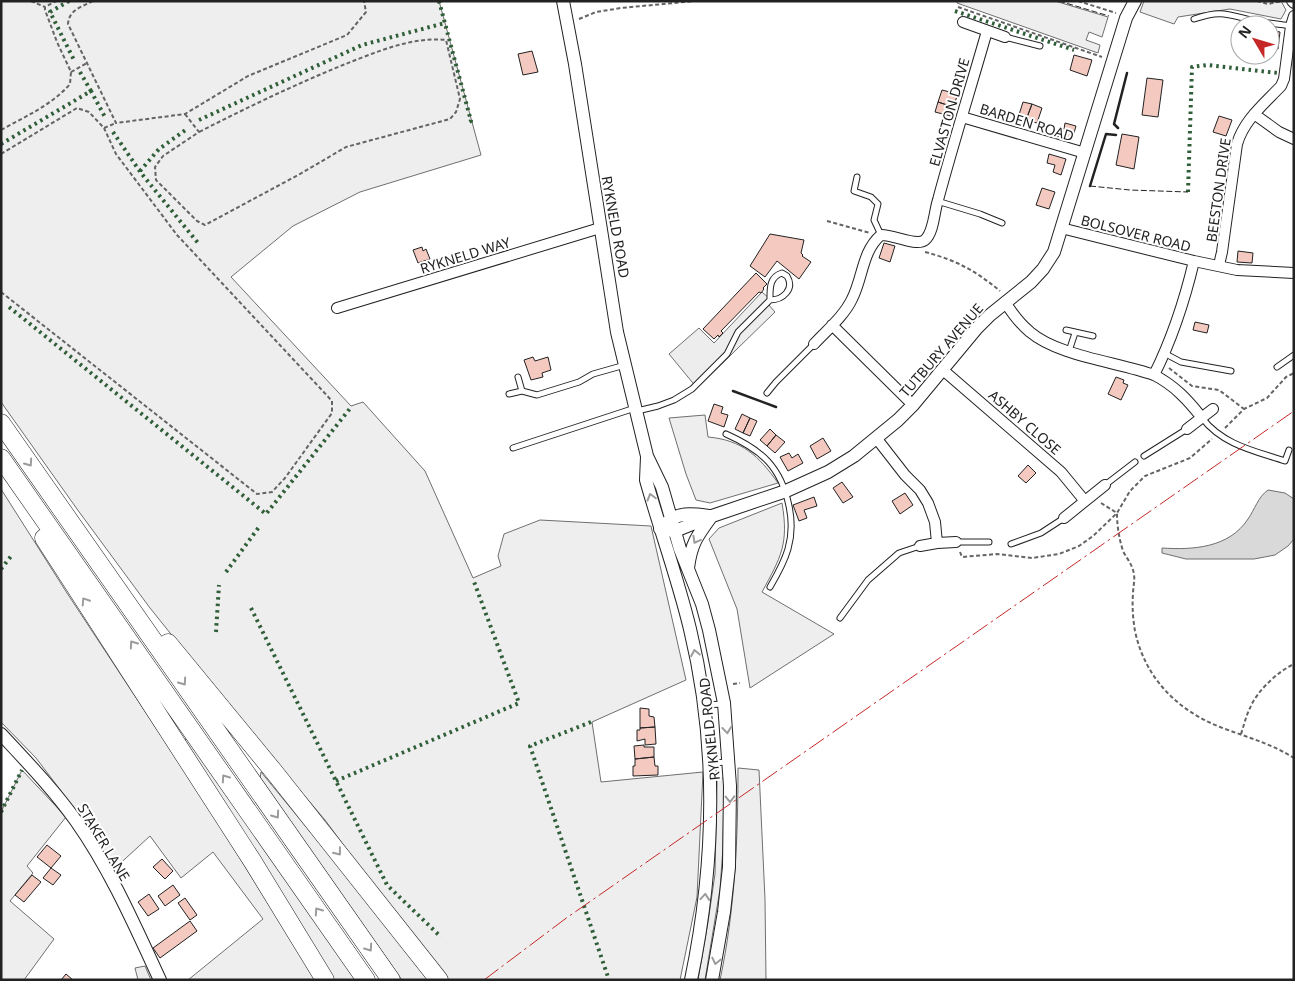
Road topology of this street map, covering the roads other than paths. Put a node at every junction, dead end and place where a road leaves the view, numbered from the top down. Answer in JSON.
{"nodes":[{"id":1,"x":563,"y":1,"type":"edge"},
{"id":2,"x":1135,"y":1,"type":"edge"},
{"id":3,"x":1194,"y":19,"type":"dead end"},
{"id":4,"x":1292,"y":21,"type":"edge"},
{"id":5,"x":963,"y":22,"type":"dead end"},
{"id":6,"x":987,"y":31,"type":"junction"},
{"id":7,"x":1005,"y":37,"type":"joint"},
{"id":8,"x":1040,"y":46,"type":"dead end"},
{"id":9,"x":1254,"y":114,"type":"junction"},
{"id":10,"x":962,"y":117,"type":"junction"},
{"id":11,"x":1294,"y":139,"type":"edge"},
{"id":12,"x":1085,"y":153,"type":"junction"},
{"id":13,"x":858,"y":177,"type":"dead end"},
{"id":14,"x":937,"y":201,"type":"junction"},
{"id":15,"x":1002,"y":223,"type":"dead end"},
{"id":16,"x":600,"y":228,"type":"junction"},
{"id":17,"x":1061,"y":228,"type":"junction"},
{"id":18,"x":879,"y":236,"type":"junction"},
{"id":19,"x":1194,"y":261,"type":"junction"},
{"id":20,"x":1219,"y":266,"type":"junction"},
{"id":21,"x":1294,"y":273,"type":"edge"},
{"id":22,"x":770,"y":300,"type":"junction"},
{"id":23,"x":1007,"y":301,"type":"junction"},
{"id":24,"x":337,"y":308,"type":"dead end"},
{"id":25,"x":832,"y":325,"type":"junction"},
{"id":26,"x":1066,"y":330,"type":"dead end"},
{"id":27,"x":1074,"y":333,"type":"junction"},
{"id":28,"x":1093,"y":336,"type":"dead end"},
{"id":29,"x":814,"y":344,"type":"joint"},
{"id":30,"x":1069,"y":352,"type":"junction"},
{"id":31,"x":1294,"y":356,"type":"edge"},
{"id":32,"x":1162,"y":358,"type":"junction"},
{"id":33,"x":625,"y":365,"type":"junction"},
{"id":34,"x":1277,"y":367,"type":"dead end"},
{"id":35,"x":943,"y":370,"type":"junction"},
{"id":36,"x":1231,"y":371,"type":"dead end"},
{"id":37,"x":1154,"y":375,"type":"junction"},
{"id":38,"x":518,"y":377,"type":"dead end"},
{"id":39,"x":522,"y":391,"type":"junction"},
{"id":40,"x":767,"y":393,"type":"dead end"},
{"id":41,"x":509,"y":394,"type":"dead end"},
{"id":42,"x":913,"y":405,"type":"junction"},
{"id":43,"x":636,"y":409,"type":"junction"},
{"id":44,"x":1214,"y":409,"type":"dead end"},
{"id":45,"x":1202,"y":418,"type":"junction"},
{"id":46,"x":1,"y":423,"type":"edge"},
{"id":47,"x":1187,"y":429,"type":"joint"},
{"id":48,"x":726,"y":434,"type":"dead end"},
{"id":49,"x":877,"y":439,"type":"junction"},
{"id":50,"x":513,"y":448,"type":"dead end"},
{"id":51,"x":1290,"y":450,"type":"dead end"},
{"id":52,"x":647,"y":456,"type":"junction"},
{"id":53,"x":1144,"y":456,"type":"dead end"},
{"id":54,"x":1,"y":458,"type":"edge"},
{"id":55,"x":1135,"y":462,"type":"dead end"},
{"id":56,"x":1,"y":467,"type":"edge"},
{"id":57,"x":1105,"y":485,"type":"joint"},
{"id":58,"x":786,"y":491,"type":"junction"},
{"id":59,"x":1087,"y":498,"type":"junction"},
{"id":60,"x":712,"y":516,"type":"junction"},
{"id":61,"x":671,"y":518,"type":"junction"},
{"id":62,"x":1064,"y":518,"type":"joint"},
{"id":63,"x":660,"y":529,"type":"junction"},
{"id":64,"x":675,"y":531,"type":"junction"},
{"id":65,"x":956,"y":542,"type":"joint"},
{"id":66,"x":989,"y":542,"type":"dead end"},
{"id":67,"x":937,"y":543,"type":"junction"},
{"id":68,"x":1011,"y":544,"type":"dead end"},
{"id":69,"x":920,"y":546,"type":"joint"},
{"id":70,"x":688,"y":568,"type":"junction"},
{"id":71,"x":106,"y":572,"type":"junction"},
{"id":72,"x":770,"y":587,"type":"dead end"},
{"id":73,"x":840,"y":618,"type":"dead end"},
{"id":74,"x":724,"y":703,"type":"junction"},
{"id":75,"x":703,"y":705,"type":"junction"},
{"id":76,"x":1,"y":734,"type":"edge"},
{"id":77,"x":729,"y":762,"type":"junction"},
{"id":78,"x":708,"y":763,"type":"junction"},
{"id":79,"x":160,"y":980,"type":"edge"},
{"id":80,"x":325,"y":980,"type":"edge"},
{"id":81,"x":366,"y":980,"type":"edge"},
{"id":82,"x":392,"y":980,"type":"edge"},
{"id":83,"x":438,"y":980,"type":"edge"},
{"id":84,"x":691,"y":980,"type":"edge"},
{"id":85,"x":712,"y":980,"type":"edge"}],
"edges":[{"from":1,"to":16,"type":"street","name":"RYKNELD ROAD"},
{"from":2,"to":12,"type":"street","name":"TUTBURY AVENUE"},
{"from":3,"to":4,"type":"lane"},
{"from":4,"to":9,"type":"street","name":"BEESTON DRIVE"},
{"from":5,"to":6,"type":"street"},
{"from":6,"to":7,"type":"street"},
{"from":6,"to":10,"type":"street","name":"ELVASTON DRIVE"},
{"from":7,"to":8,"type":"lane"},
{"from":9,"to":11,"type":"street"},
{"from":9,"to":20,"type":"street","name":"BEESTON DRIVE"},
{"from":10,"to":12,"type":"street","name":"BARDEN ROAD"},
{"from":10,"to":14,"type":"street","name":"ELVASTON DRIVE"},
{"from":12,"to":17,"type":"street","name":"TUTBURY AVENUE"},
{"from":13,"to":18,"type":"lane"},
{"from":14,"to":15,"type":"lane"},
{"from":14,"to":18,"type":"street","name":"ELVASTON DRIVE"},
{"from":16,"to":24,"type":"street","name":"RYKNELD WAY"},
{"from":16,"to":33,"type":"street","name":"RYKNELD ROAD"},
{"from":17,"to":19,"type":"street","name":"BOLSOVER ROAD"},
{"from":17,"to":23,"type":"street","name":"TUTBURY AVENUE"},
{"from":18,"to":25,"type":"street"},
{"from":19,"to":20,"type":"street","name":"BOLSOVER ROAD"},
{"from":19,"to":32,"type":"street"},
{"from":20,"to":21,"type":"street","name":"BOLSOVER ROAD"},
{"from":22,"to":22,"type":"lane"},
{"from":22,"to":43,"type":"lane"},
{"from":23,"to":30,"type":"street"},
{"from":23,"to":35,"type":"street","name":"TUTBURY AVENUE"},
{"from":25,"to":29,"type":"street"},
{"from":25,"to":42,"type":"street"},
{"from":26,"to":27,"type":"lane"},
{"from":27,"to":28,"type":"lane"},
{"from":27,"to":30,"type":"lane"},
{"from":29,"to":40,"type":"lane"},
{"from":30,"to":37,"type":"street"},
{"from":31,"to":34,"type":"lane"},
{"from":32,"to":36,"type":"lane"},
{"from":32,"to":37,"type":"street"},
{"from":33,"to":39,"type":"lane"},
{"from":33,"to":43,"type":"street","name":"RYKNELD ROAD"},
{"from":35,"to":42,"type":"street","name":"TUTBURY AVENUE"},
{"from":35,"to":59,"type":"street","name":"ASHBY CLOSE"},
{"from":37,"to":45,"type":"street"},
{"from":38,"to":39,"type":"lane"},
{"from":39,"to":41,"type":"lane"},
{"from":42,"to":49,"type":"street","name":"TUTBURY AVENUE"},
{"from":43,"to":50,"type":"lane"},
{"from":43,"to":52,"type":"street","name":"RYKNELD ROAD"},
{"from":44,"to":45,"type":"street"},
{"from":45,"to":47,"type":"street"},
{"from":45,"to":51,"type":"lane"},
{"from":46,"to":71,"type":"highway","one_way":true},
{"from":47,"to":53,"type":"lane"},
{"from":48,"to":58,"type":"lane"},
{"from":49,"to":58,"type":"street","name":"TUTBURY AVENUE"},
{"from":49,"to":67,"type":"street"},
{"from":52,"to":61,"type":"street","name":"RYKNELD ROAD"},
{"from":63,"to":52,"type":"street","name":"RYKNELD ROAD","one_way":true},
{"from":81,"to":54,"type":"highway","one_way":true},
{"from":55,"to":57,"type":"lane"},
{"from":80,"to":56,"type":"highway","one_way":true},
{"from":57,"to":59,"type":"street"},
{"from":58,"to":60,"type":"street","name":"TUTBURY AVENUE"},
{"from":58,"to":72,"type":"lane"},
{"from":59,"to":62,"type":"street"},
{"from":60,"to":61,"type":"street","name":"TUTBURY AVENUE"},
{"from":60,"to":64,"type":"street","name":"TUTBURY AVENUE"},
{"from":60,"to":70,"type":"street","one_way":true},
{"from":61,"to":63,"type":"street"},
{"from":61,"to":64,"type":"street","name":"RYKNELD ROAD"},
{"from":62,"to":68,"type":"lane"},
{"from":63,"to":64,"type":"street","name":"TUTBURY AVENUE"},
{"from":75,"to":63,"type":"street","name":"RYKNELD ROAD","one_way":true},
{"from":64,"to":70,"type":"street","name":"RYKNELD ROAD"},
{"from":65,"to":66,"type":"lane"},
{"from":65,"to":67,"type":"street"},
{"from":67,"to":69,"type":"street"},
{"from":69,"to":73,"type":"lane"},
{"from":70,"to":74,"type":"street","name":"RYKNELD ROAD"},
{"from":71,"to":82,"type":"highway","one_way":true},
{"from":71,"to":83,"type":"highway","one_way":true},
{"from":74,"to":75,"type":"lane"},
{"from":74,"to":77,"type":"street","name":"RYKNELD ROAD","one_way":true},
{"from":75,"to":78,"type":"street","name":"RYKNELD ROAD"},
{"from":76,"to":79,"type":"street","name":"STAKER LANE"},
{"from":77,"to":78,"type":"lane"},
{"from":77,"to":85,"type":"street","name":"RYKNELD ROAD","one_way":true},
{"from":84,"to":78,"type":"street","name":"RYKNELD ROAD","one_way":true}]}
